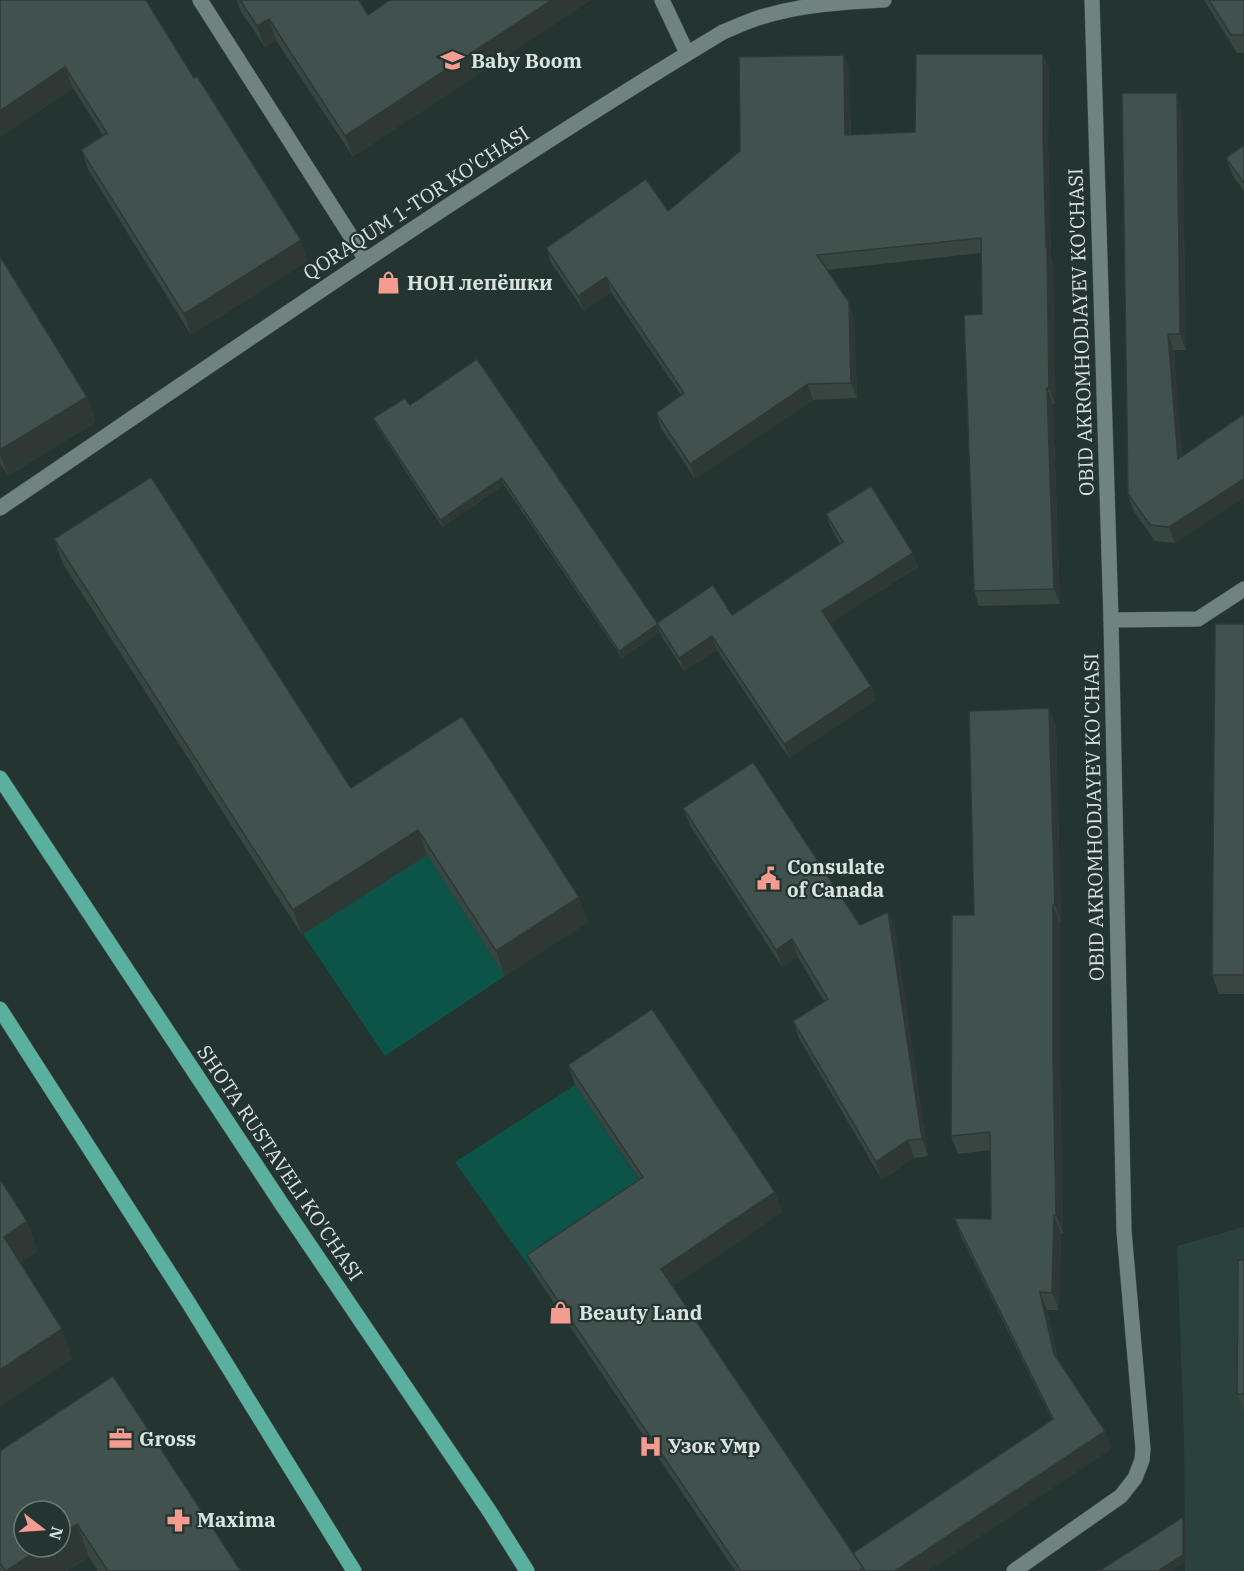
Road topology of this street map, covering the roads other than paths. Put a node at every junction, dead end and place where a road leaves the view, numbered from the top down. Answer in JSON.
{"nodes":[{"id":1,"x":200,"y":0,"type":"edge"},
{"id":2,"x":662,"y":0,"type":"edge"},
{"id":3,"x":884,"y":0,"type":"edge"},
{"id":4,"x":1092,"y":0,"type":"edge"},
{"id":5,"x":687,"y":53,"type":"junction"},
{"id":6,"x":366,"y":260,"type":"junction"},
{"id":7,"x":0,"y":508,"type":"edge"},
{"id":8,"x":1244,"y":589,"type":"edge"},
{"id":9,"x":1111,"y":620,"type":"junction"},
{"id":10,"x":0,"y":778,"type":"edge"},
{"id":11,"x":0,"y":1009,"type":"edge"},
{"id":12,"x":354,"y":1571,"type":"edge"},
{"id":13,"x":527,"y":1571,"type":"edge"},
{"id":14,"x":1014,"y":1571,"type":"edge"}],
"edges":[{"from":1,"to":6,"type":"street"},
{"from":2,"to":5,"type":"street"},
{"from":3,"to":5,"type":"street","name":"QORAQUM 1-TOR KO'CHASI"},
{"from":4,"to":9,"type":"street","name":"OBID AKROMHODJAYEV KO'CHASI"},
{"from":5,"to":6,"type":"street","name":"QORAQUM 1-TOR KO'CHASI"},
{"from":6,"to":7,"type":"street","name":"QORAQUM 1-TOR KO'CHASI"},
{"from":8,"to":9,"type":"street"},
{"from":9,"to":14,"type":"street","name":"OBID AKROMHODJAYEV KO'CHASI"},
{"from":10,"to":13,"type":"main road","name":"SHOTA RUSTAVELI KO'CHASI"},
{"from":11,"to":12,"type":"main road"}]}
